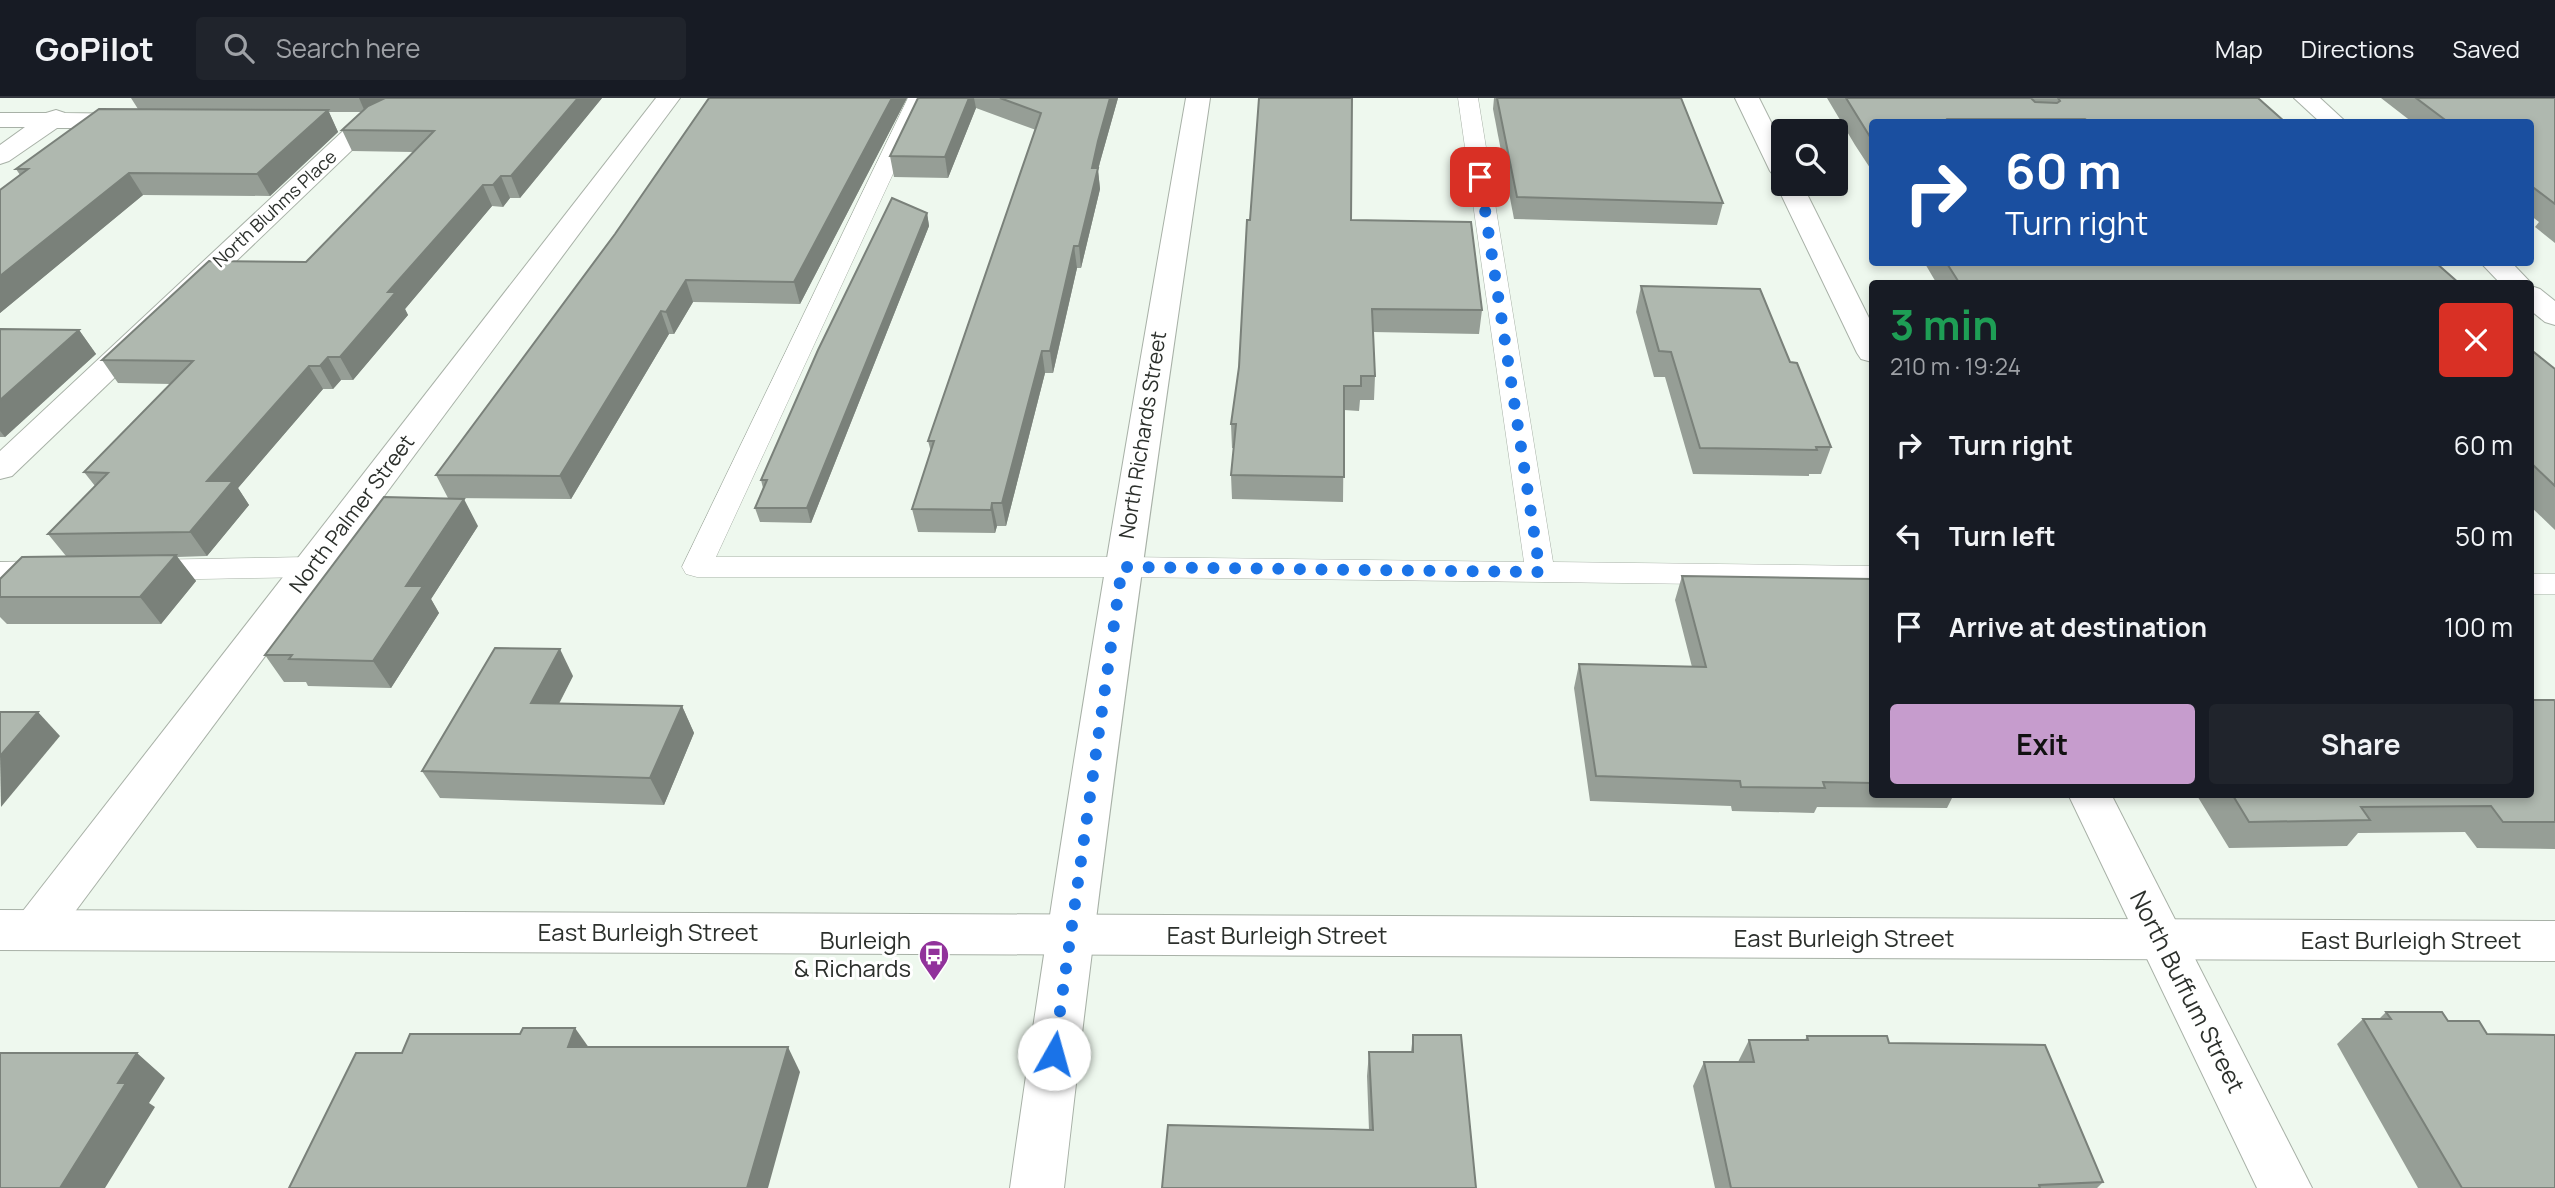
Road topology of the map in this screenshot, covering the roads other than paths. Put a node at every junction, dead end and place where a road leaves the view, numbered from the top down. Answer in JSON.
{"nodes":[{"id":1,"x":85,"y":98,"type":"edge"},
{"id":2,"x":668,"y":98,"type":"edge"},
{"id":3,"x":918,"y":98,"type":"edge"},
{"id":4,"x":1198,"y":98,"type":"edge"},
{"id":5,"x":1468,"y":98,"type":"edge"},
{"id":6,"x":1747,"y":98,"type":"edge"},
{"id":7,"x":2306,"y":98,"type":"edge"},
{"id":8,"x":2330,"y":119,"type":"edge"},
{"id":9,"x":0,"y":120,"type":"edge"},
{"id":10,"x":52,"y":120,"type":"junction"},
{"id":11,"x":362,"y":120,"type":"edge"},
{"id":12,"x":164,"y":121,"type":"edge"},
{"id":13,"x":1771,"y":147,"type":"edge"},
{"id":14,"x":0,"y":156,"type":"edge"},
{"id":15,"x":1795,"y":196,"type":"edge"},
{"id":16,"x":2498,"y":266,"type":"edge"},
{"id":17,"x":2514,"y":280,"type":"edge"},
{"id":18,"x":2534,"y":298,"type":"edge"},
{"id":19,"x":2555,"y":316,"type":"edge"},
{"id":20,"x":1869,"y":347,"type":"edge"},
{"id":21,"x":0,"y":469,"type":"edge"},
{"id":22,"x":312,"y":567,"type":"junction"},
{"id":23,"x":1122,"y":567,"type":"junction"},
{"id":24,"x":122,"y":570,"type":"edge"},
{"id":25,"x":82,"y":571,"type":"edge"},
{"id":26,"x":0,"y":572,"type":"edge"},
{"id":27,"x":1540,"y":572,"type":"junction"},
{"id":28,"x":1869,"y":576,"type":"edge"},
{"id":29,"x":2534,"y":584,"type":"edge"},
{"id":30,"x":2555,"y":584,"type":"edge"},
{"id":31,"x":2091,"y":798,"type":"edge"},
{"id":32,"x":17,"y":930,"type":"edge"},
{"id":33,"x":1069,"y":934,"type":"junction"},
{"id":34,"x":2160,"y":940,"type":"junction"},
{"id":35,"x":2555,"y":941,"type":"edge"},
{"id":36,"x":1037,"y":1188,"type":"edge"},
{"id":37,"x":2286,"y":1188,"type":"edge"}],
"edges":[{"from":1,"to":10,"type":"street"},
{"from":2,"to":22,"type":"street","name":"North Palmer Street"},
{"from":3,"to":23,"type":"lane"},
{"from":4,"to":23,"type":"street","name":"North Richards Street"},
{"from":5,"to":27,"type":"lane"},
{"from":6,"to":13,"type":"street"},
{"from":7,"to":8,"type":"street"},
{"from":9,"to":10,"type":"street"},
{"from":10,"to":12,"type":"street"},
{"from":10,"to":14,"type":"street"},
{"from":11,"to":21,"type":"street","name":"North Bluhms Place"},
{"from":15,"to":20,"type":"street"},
{"from":16,"to":17,"type":"street"},
{"from":18,"to":19,"type":"street"},
{"from":22,"to":24,"type":"lane"},
{"from":22,"to":32,"type":"street","name":"North Palmer Street"},
{"from":23,"to":27,"type":"lane"},
{"from":23,"to":33,"type":"street","name":"North Richards Street"},
{"from":25,"to":26,"type":"lane"},
{"from":27,"to":28,"type":"lane"},
{"from":29,"to":30,"type":"lane"},
{"from":31,"to":34,"type":"street","name":"North Buffum Street"},
{"from":32,"to":33,"type":"street","name":"East Burleigh Street"},
{"from":33,"to":34,"type":"street","name":"East Burleigh Street"},
{"from":33,"to":36,"type":"street","name":"North Richards Street"},
{"from":34,"to":35,"type":"street","name":"East Burleigh Street"},
{"from":34,"to":37,"type":"street","name":"North Buffum Street"}]}
